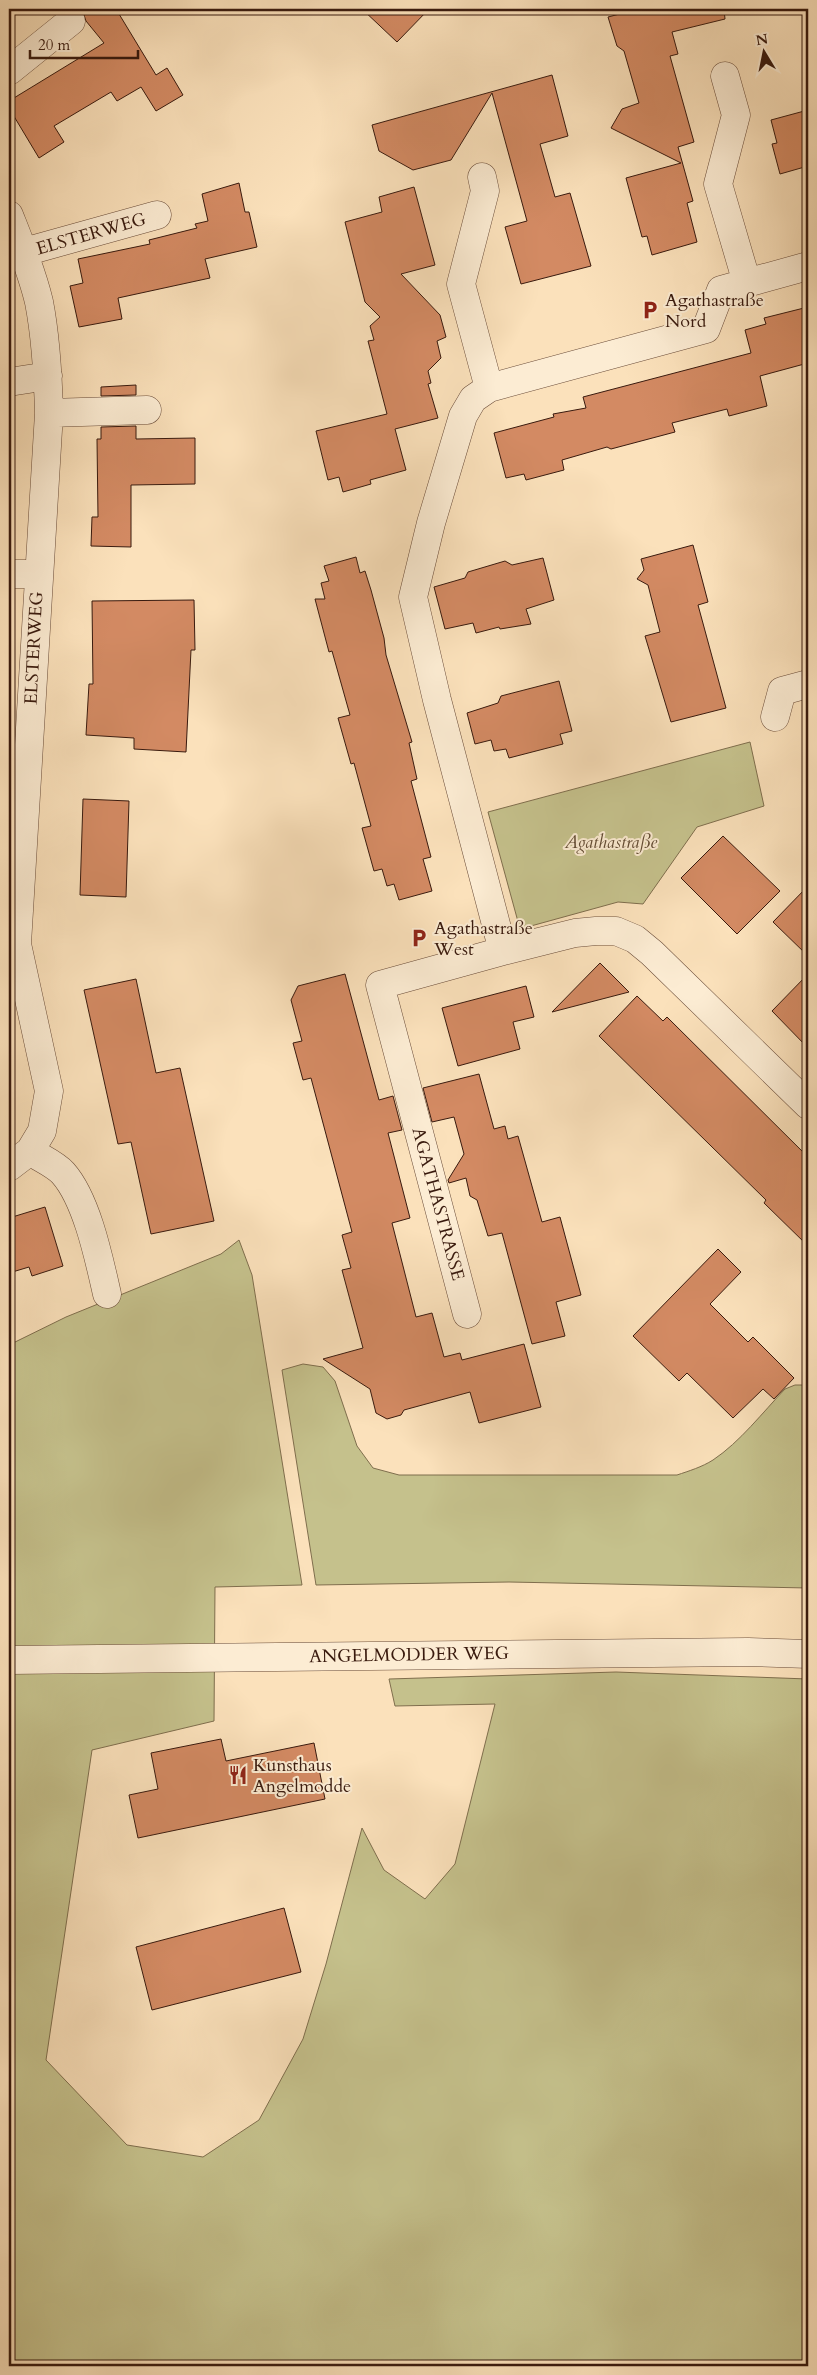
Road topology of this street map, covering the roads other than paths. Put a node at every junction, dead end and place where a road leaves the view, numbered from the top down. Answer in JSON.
{"nodes":[{"id":1,"x":71,"y":21,"type":"dead end"},
{"id":2,"x":9,"y":71,"type":"edge"},
{"id":3,"x":725,"y":76,"type":"dead end"},
{"id":4,"x":482,"y":177,"type":"dead end"},
{"id":5,"x":9,"y":215,"type":"edge"},
{"id":6,"x":157,"y":215,"type":"dead end"},
{"id":7,"x":24,"y":252,"type":"junction"},
{"id":8,"x":808,"y":266,"type":"edge"},
{"id":9,"x":747,"y":283,"type":"junction"},
{"id":10,"x":48,"y":376,"type":"junction"},
{"id":11,"x":9,"y":382,"type":"edge"},
{"id":12,"x":489,"y":388,"type":"junction"},
{"id":13,"x":147,"y":410,"type":"dead end"},
{"id":14,"x":49,"y":413,"type":"junction"},
{"id":15,"x":9,"y":574,"type":"edge"},
{"id":16,"x":38,"y":574,"type":"junction"},
{"id":17,"x":808,"y":684,"type":"edge"},
{"id":18,"x":775,"y":716,"type":"dead end"},
{"id":19,"x":13,"y":944,"type":"edge"},
{"id":20,"x":503,"y":951,"type":"junction"},
{"id":21,"x":808,"y":1105,"type":"edge"},
{"id":22,"x":30,"y":1151,"type":"junction"},
{"id":23,"x":9,"y":1167,"type":"edge"},
{"id":24,"x":107,"y":1294,"type":"dead end"},
{"id":25,"x":467,"y":1314,"type":"dead end"},
{"id":26,"x":808,"y":1654,"type":"edge"},
{"id":27,"x":9,"y":1660,"type":"edge"}],
"edges":[{"from":1,"to":2,"type":"street"},
{"from":3,"to":9,"type":"street"},
{"from":4,"to":12,"type":"street"},
{"from":5,"to":7,"type":"street","name":"ELSTERWEG"},
{"from":6,"to":7,"type":"street","name":"ELSTERWEG"},
{"from":7,"to":10,"type":"street","name":"ELSTERWEG"},
{"from":8,"to":9,"type":"street"},
{"from":9,"to":12,"type":"street"},
{"from":10,"to":11,"type":"street"},
{"from":10,"to":14,"type":"street","name":"ELSTERWEG"},
{"from":12,"to":20,"type":"street"},
{"from":13,"to":14,"type":"street"},
{"from":14,"to":16,"type":"street","name":"ELSTERWEG"},
{"from":15,"to":16,"type":"street"},
{"from":16,"to":19,"type":"street","name":"ELSTERWEG"},
{"from":17,"to":18,"type":"street"},
{"from":19,"to":22,"type":"street","name":"ELSTERWEG"},
{"from":20,"to":21,"type":"street","name":"AGATHASTRASSE"},
{"from":20,"to":25,"type":"street","name":"AGATHASTRASSE"},
{"from":22,"to":23,"type":"street"},
{"from":22,"to":24,"type":"street"},
{"from":26,"to":27,"type":"street","name":"ANGELMODDER WEG"}]}
